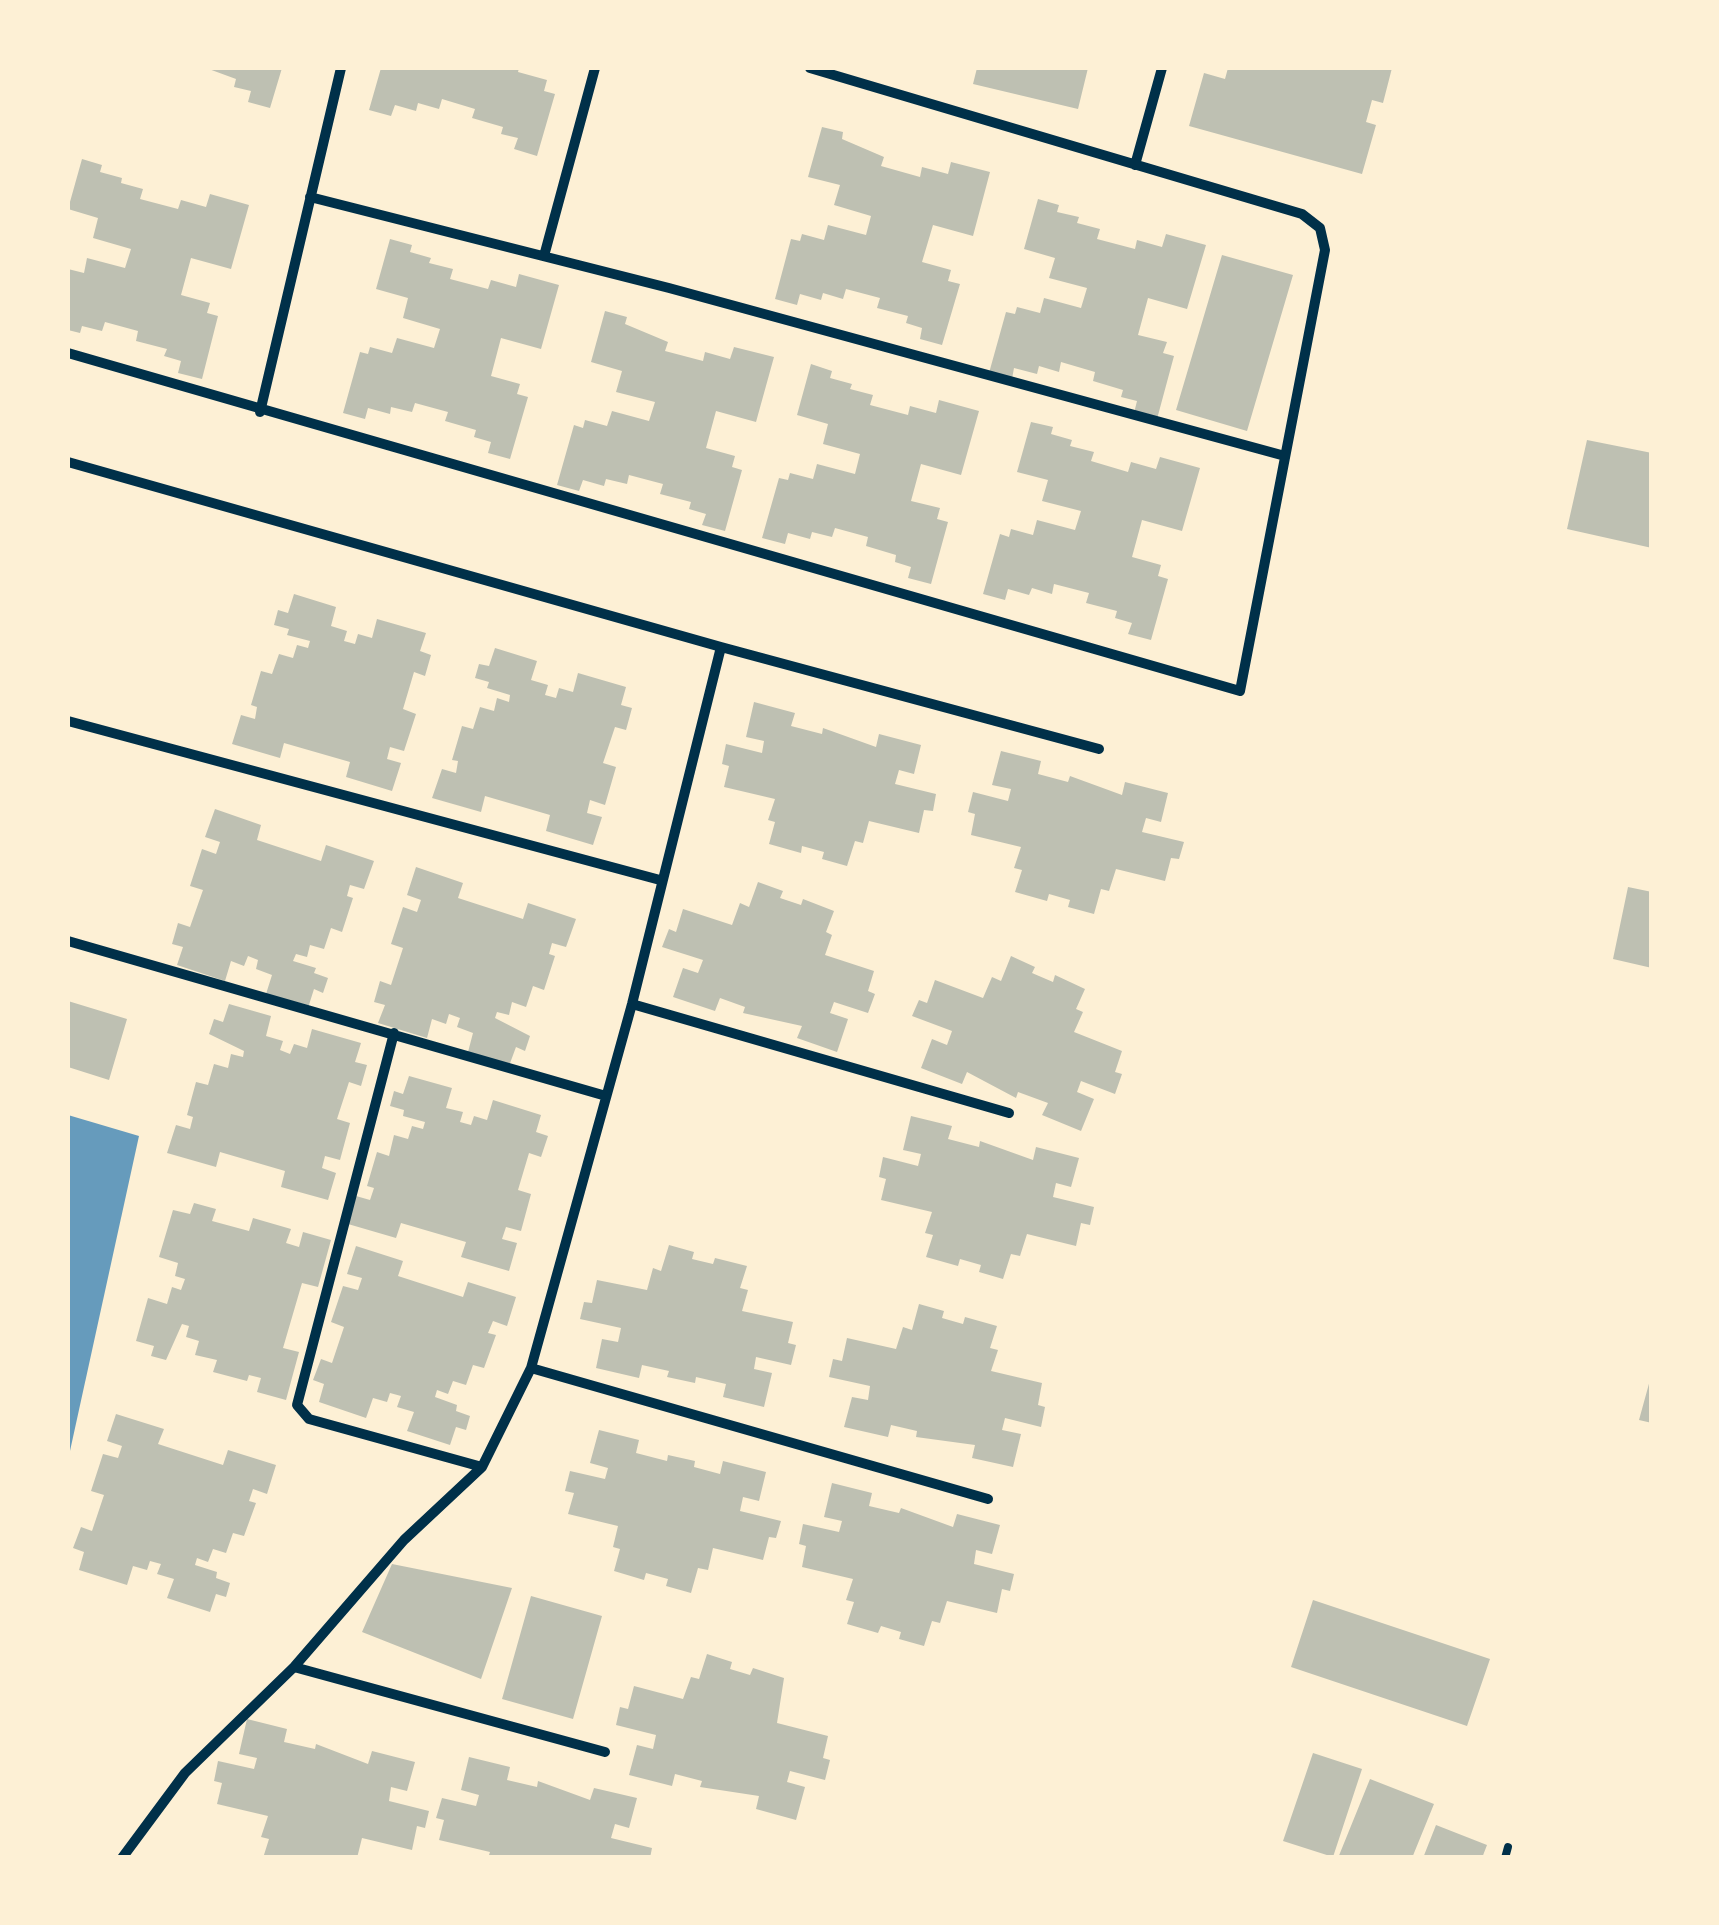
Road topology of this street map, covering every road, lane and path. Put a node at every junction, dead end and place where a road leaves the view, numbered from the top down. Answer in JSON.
{"nodes":[{"id":1,"x":341,"y":68,"type":"edge"},
{"id":2,"x":595,"y":68,"type":"edge"},
{"id":3,"x":810,"y":68,"type":"edge"},
{"id":4,"x":1162,"y":68,"type":"edge"},
{"id":5,"x":1136,"y":165,"type":"junction"},
{"id":6,"x":310,"y":197,"type":"junction"},
{"id":7,"x":544,"y":256,"type":"junction"},
{"id":8,"x":68,"y":353,"type":"edge"},
{"id":9,"x":260,"y":412,"type":"junction"},
{"id":10,"x":1285,"y":456,"type":"junction"},
{"id":11,"x":68,"y":462,"type":"edge"},
{"id":12,"x":720,"y":647,"type":"junction"},
{"id":13,"x":68,"y":722,"type":"edge"},
{"id":14,"x":1099,"y":748,"type":"dead end"},
{"id":15,"x":660,"y":880,"type":"junction"},
{"id":16,"x":68,"y":940,"type":"edge"},
{"id":17,"x":632,"y":1004,"type":"junction"},
{"id":18,"x":394,"y":1034,"type":"junction"},
{"id":19,"x":606,"y":1096,"type":"junction"},
{"id":20,"x":1009,"y":1113,"type":"dead end"},
{"id":21,"x":531,"y":1368,"type":"junction"},
{"id":22,"x":482,"y":1467,"type":"junction"},
{"id":23,"x":988,"y":1499,"type":"dead end"},
{"id":24,"x":294,"y":1667,"type":"junction"},
{"id":25,"x":605,"y":1752,"type":"dead end"},
{"id":26,"x":1508,"y":1847,"type":"dead end"},
{"id":27,"x":122,"y":1858,"type":"edge"},
{"id":28,"x":1505,"y":1858,"type":"edge"}],
"edges":[{"from":1,"to":6,"type":"street"},
{"from":2,"to":7,"type":"street"},
{"from":3,"to":5,"type":"street"},
{"from":4,"to":5,"type":"street"},
{"from":5,"to":10,"type":"street"},
{"from":6,"to":7,"type":"street"},
{"from":6,"to":9,"type":"street"},
{"from":7,"to":10,"type":"street"},
{"from":8,"to":9,"type":"street"},
{"from":9,"to":10,"type":"street"},
{"from":11,"to":12,"type":"street"},
{"from":12,"to":14,"type":"street"},
{"from":12,"to":15,"type":"street"},
{"from":13,"to":15,"type":"street"},
{"from":15,"to":17,"type":"street"},
{"from":16,"to":18,"type":"street"},
{"from":17,"to":19,"type":"street"},
{"from":17,"to":20,"type":"street"},
{"from":18,"to":19,"type":"street"},
{"from":18,"to":22,"type":"street"},
{"from":19,"to":21,"type":"street"},
{"from":21,"to":22,"type":"street"},
{"from":21,"to":23,"type":"street"},
{"from":22,"to":24,"type":"street"},
{"from":24,"to":25,"type":"street"},
{"from":24,"to":27,"type":"street"},
{"from":26,"to":28,"type":"lane"}]}
